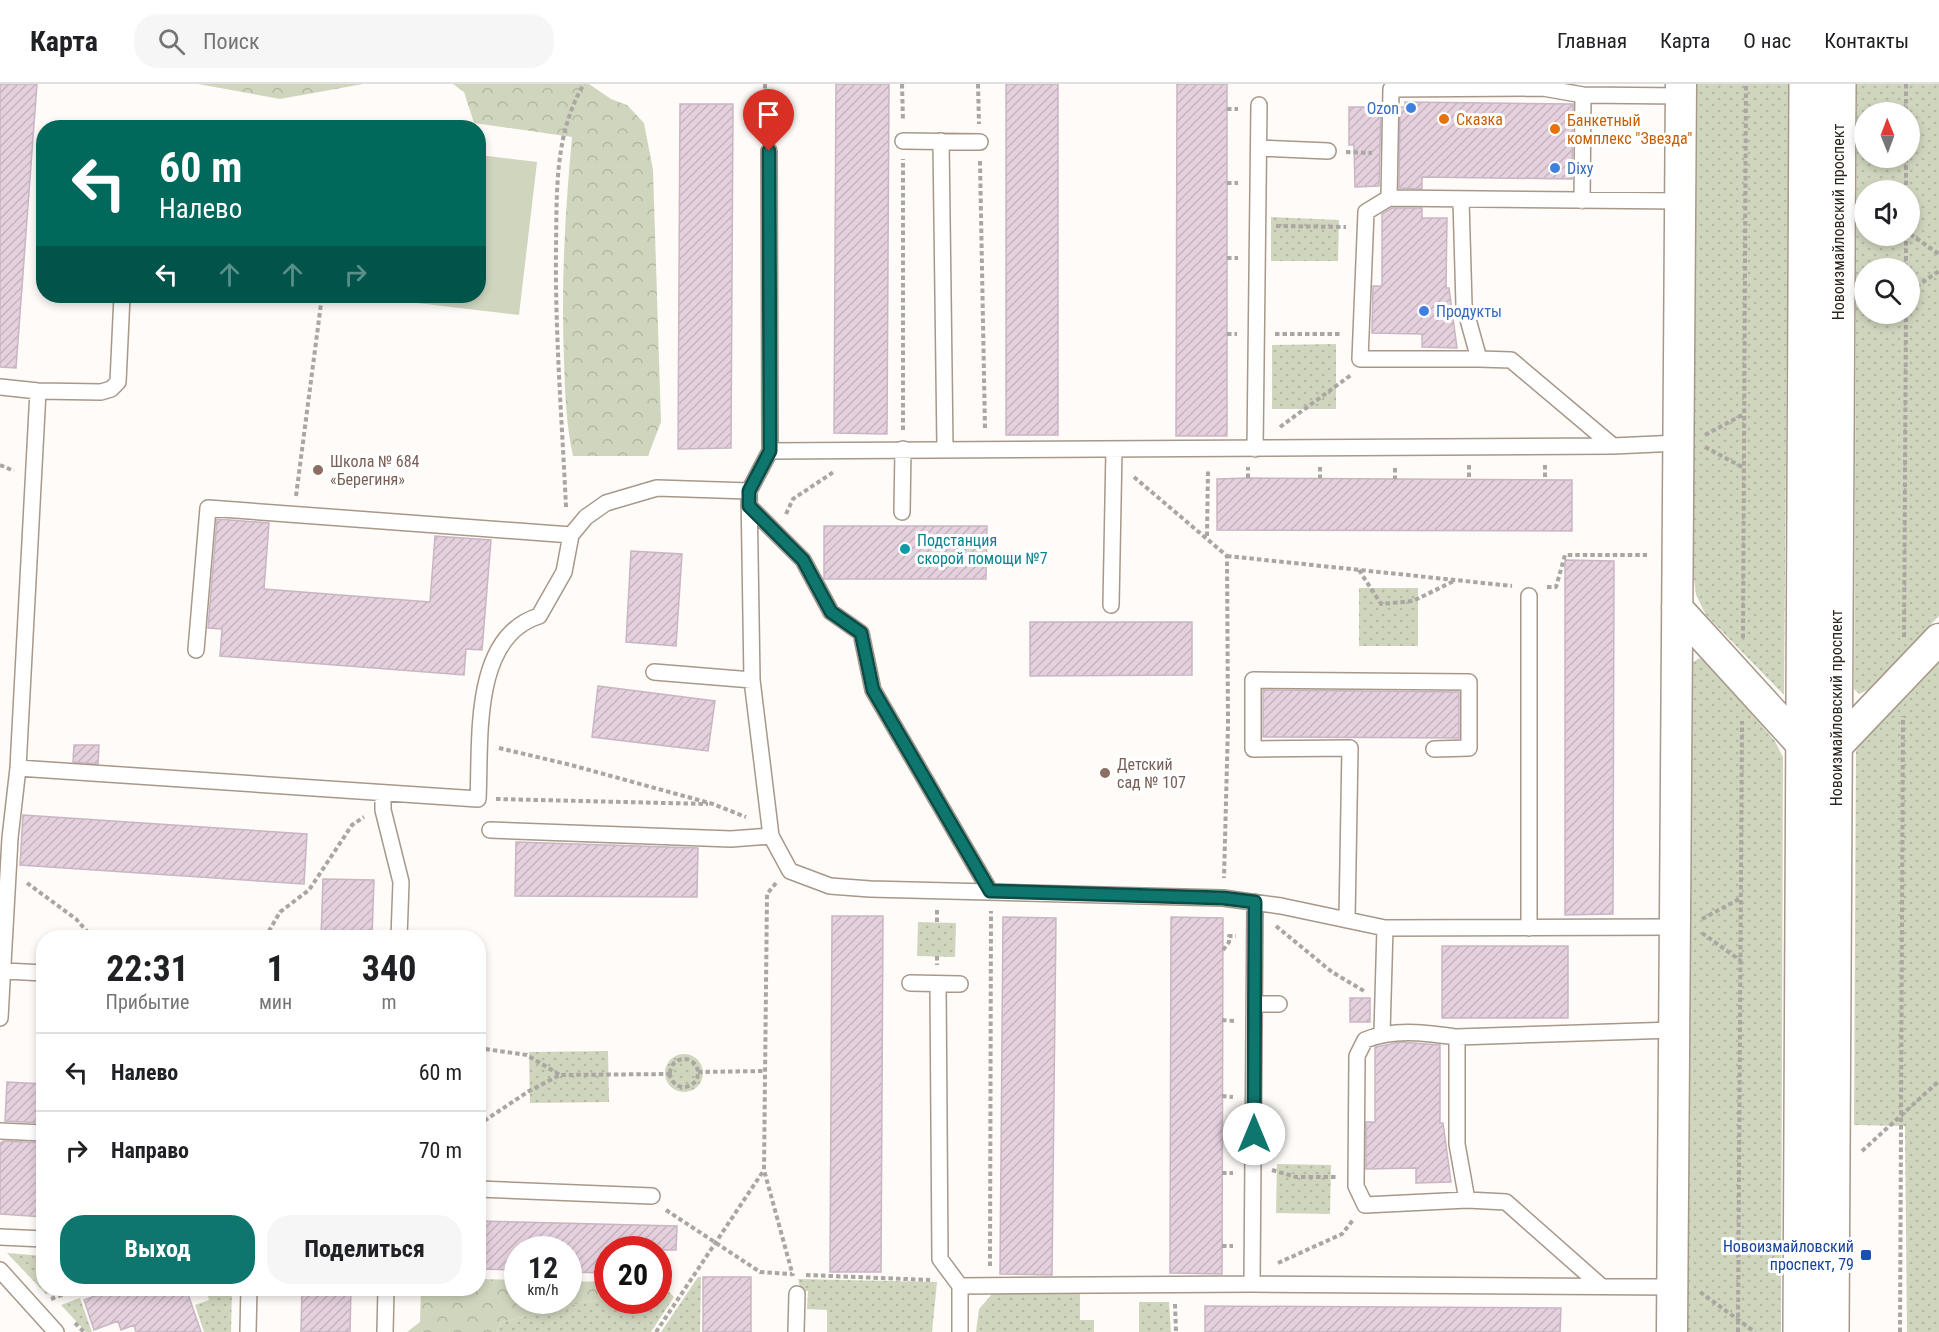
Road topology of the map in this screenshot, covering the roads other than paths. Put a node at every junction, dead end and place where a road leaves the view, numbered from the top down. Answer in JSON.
{"nodes":[{"id":1,"x":1806,"y":84,"type":"edge"},
{"id":2,"x":1839,"y":84,"type":"edge"},
{"id":3,"x":1387,"y":86,"type":"edge"},
{"id":4,"x":1543,"y":86,"type":"edge"},
{"id":5,"x":1681,"y":90,"type":"edge"},
{"id":6,"x":1582,"y":96,"type":"junction"},
{"id":7,"x":1259,"y":105,"type":"dead end"},
{"id":8,"x":903,"y":141,"type":"road end"},
{"id":9,"x":941,"y":141,"type":"junction"},
{"id":10,"x":980,"y":142,"type":"road end"},
{"id":11,"x":1259,"y":148,"type":"junction"},
{"id":12,"x":769,"y":151,"type":"road end"},
{"id":13,"x":1328,"y":151,"type":"road end"},
{"id":14,"x":1389,"y":198,"type":"junction"},
{"id":15,"x":1461,"y":200,"type":"junction"},
{"id":16,"x":1582,"y":201,"type":"junction"},
{"id":17,"x":1680,"y":201,"type":"junction"},
{"id":18,"x":122,"y":303,"type":"edge"},
{"id":19,"x":1479,"y":359,"type":"junction"},
{"id":20,"x":0,"y":387,"type":"edge"},
{"id":21,"x":38,"y":391,"type":"junction"},
{"id":22,"x":1695,"y":442,"type":"junction"},
{"id":23,"x":1613,"y":446,"type":"junction"},
{"id":24,"x":945,"y":448,"type":"junction"},
{"id":25,"x":903,"y":449,"type":"junction"},
{"id":26,"x":1256,"y":449,"type":"junction"},
{"id":27,"x":1114,"y":450,"type":"junction"},
{"id":28,"x":770,"y":451,"type":"junction"},
{"id":29,"x":749,"y":498,"type":"junction"},
{"id":30,"x":902,"y":512,"type":"dead end"},
{"id":31,"x":571,"y":535,"type":"junction"},
{"id":32,"x":1529,"y":590,"type":"road end"},
{"id":33,"x":1110,"y":605,"type":"dead end"},
{"id":34,"x":1677,"y":608,"type":"junction"},
{"id":35,"x":1939,"y":639,"type":"edge"},
{"id":36,"x":196,"y":650,"type":"dead end"},
{"id":37,"x":654,"y":672,"type":"dead end"},
{"id":38,"x":752,"y":680,"type":"junction"},
{"id":39,"x":1803,"y":746,"type":"junction"},
{"id":40,"x":1836,"y":747,"type":"junction"},
{"id":41,"x":1434,"y":749,"type":"dead end"},
{"id":42,"x":18,"y":768,"type":"junction"},
{"id":43,"x":383,"y":793,"type":"junction"},
{"id":44,"x":490,"y":830,"type":"dead end"},
{"id":45,"x":771,"y":836,"type":"junction"},
{"id":46,"x":990,"y":891,"type":"junction"},
{"id":47,"x":1255,"y":909,"type":"junction"},
{"id":48,"x":1347,"y":920,"type":"junction"},
{"id":49,"x":1692,"y":926,"type":"junction"},
{"id":50,"x":1385,"y":928,"type":"junction"},
{"id":51,"x":1529,"y":928,"type":"junction"},
{"id":52,"x":399,"y":930,"type":"edge"},
{"id":53,"x":5,"y":971,"type":"junction"},
{"id":54,"x":36,"y":973,"type":"edge"},
{"id":55,"x":910,"y":983,"type":"dead end"},
{"id":56,"x":938,"y":984,"type":"junction"},
{"id":57,"x":960,"y":984,"type":"dead end"},
{"id":58,"x":1254,"y":1004,"type":"junction"},
{"id":59,"x":1279,"y":1004,"type":"dead end"},
{"id":60,"x":0,"y":1018,"type":"edge"},
{"id":61,"x":1674,"y":1030,"type":"junction"},
{"id":62,"x":1383,"y":1033,"type":"junction"},
{"id":63,"x":1457,"y":1038,"type":"junction"},
{"id":64,"x":0,"y":1131,"type":"edge"},
{"id":65,"x":36,"y":1133,"type":"edge"},
{"id":66,"x":486,"y":1189,"type":"edge"},
{"id":67,"x":652,"y":1196,"type":"dead end"},
{"id":68,"x":1467,"y":1200,"type":"junction"},
{"id":69,"x":0,"y":1237,"type":"edge"},
{"id":70,"x":36,"y":1239,"type":"edge"},
{"id":71,"x":0,"y":1270,"type":"edge"},
{"id":72,"x":1252,"y":1279,"type":"junction"},
{"id":73,"x":958,"y":1283,"type":"junction"},
{"id":74,"x":1601,"y":1286,"type":"junction"},
{"id":75,"x":1683,"y":1287,"type":"junction"},
{"id":76,"x":797,"y":1294,"type":"road end"},
{"id":77,"x":249,"y":1296,"type":"edge"},
{"id":78,"x":387,"y":1296,"type":"edge"},
{"id":79,"x":56,"y":1332,"type":"edge"},
{"id":80,"x":248,"y":1332,"type":"edge"},
{"id":81,"x":385,"y":1332,"type":"edge"},
{"id":82,"x":796,"y":1332,"type":"edge"},
{"id":83,"x":960,"y":1332,"type":"edge"},
{"id":84,"x":1672,"y":1332,"type":"edge"},
{"id":85,"x":1800,"y":1332,"type":"edge"},
{"id":86,"x":1832,"y":1332,"type":"edge"}],
"edges":[{"from":1,"to":39,"type":"street","name":"Новоизмайловский проспект"},
{"from":2,"to":40,"type":"street","name":"Новоизмайловский проспект"},
{"from":3,"to":4,"type":"lane"},
{"from":3,"to":14,"type":"lane"},
{"from":4,"to":6,"type":"lane"},
{"from":5,"to":6,"type":"lane"},
{"from":5,"to":17,"type":"street"},
{"from":6,"to":16,"type":"lane"},
{"from":7,"to":11,"type":"lane"},
{"from":8,"to":9,"type":"lane"},
{"from":9,"to":10,"type":"lane"},
{"from":9,"to":24,"type":"lane"},
{"from":11,"to":13,"type":"lane"},
{"from":11,"to":26,"type":"lane"},
{"from":12,"to":28,"type":"lane"},
{"from":14,"to":15,"type":"lane"},
{"from":14,"to":19,"type":"lane"},
{"from":15,"to":16,"type":"lane"},
{"from":15,"to":19,"type":"lane"},
{"from":16,"to":17,"type":"lane"},
{"from":17,"to":22,"type":"street"},
{"from":18,"to":21,"type":"lane"},
{"from":19,"to":23,"type":"lane"},
{"from":20,"to":21,"type":"lane"},
{"from":21,"to":42,"type":"lane"},
{"from":22,"to":23,"type":"lane"},
{"from":22,"to":34,"type":"street"},
{"from":23,"to":26,"type":"lane"},
{"from":24,"to":25,"type":"lane"},
{"from":24,"to":27,"type":"lane"},
{"from":25,"to":28,"type":"lane"},
{"from":25,"to":30,"type":"lane"},
{"from":26,"to":27,"type":"lane"},
{"from":27,"to":33,"type":"lane"},
{"from":28,"to":29,"type":"lane"},
{"from":29,"to":31,"type":"lane"},
{"from":29,"to":38,"type":"lane"},
{"from":29,"to":46,"type":"lane"},
{"from":31,"to":36,"type":"lane"},
{"from":31,"to":43,"type":"lane"},
{"from":32,"to":51,"type":"lane"},
{"from":34,"to":39,"type":"street"},
{"from":34,"to":49,"type":"street"},
{"from":35,"to":40,"type":"street"},
{"from":37,"to":38,"type":"lane"},
{"from":38,"to":45,"type":"lane"},
{"from":39,"to":40,"type":"street"},
{"from":39,"to":85,"type":"street","name":"Новоизмайловский проспект"},
{"from":40,"to":86,"type":"street","name":"Новоизмайловский проспект"},
{"from":41,"to":48,"type":"lane"},
{"from":42,"to":43,"type":"lane"},
{"from":42,"to":53,"type":"lane"},
{"from":43,"to":52,"type":"lane"},
{"from":44,"to":45,"type":"lane"},
{"from":45,"to":46,"type":"lane"},
{"from":46,"to":47,"type":"lane"},
{"from":47,"to":48,"type":"lane"},
{"from":47,"to":58,"type":"lane"},
{"from":48,"to":50,"type":"lane"},
{"from":49,"to":51,"type":"lane"},
{"from":49,"to":61,"type":"street"},
{"from":50,"to":51,"type":"lane"},
{"from":50,"to":62,"type":"lane"},
{"from":53,"to":54,"type":"lane"},
{"from":53,"to":60,"type":"lane"},
{"from":55,"to":56,"type":"lane"},
{"from":56,"to":57,"type":"lane"},
{"from":56,"to":73,"type":"lane"},
{"from":58,"to":59,"type":"lane"},
{"from":58,"to":72,"type":"lane"},
{"from":61,"to":63,"type":"lane"},
{"from":61,"to":75,"type":"street"},
{"from":62,"to":63,"type":"lane"},
{"from":62,"to":68,"type":"lane"},
{"from":63,"to":68,"type":"lane"},
{"from":64,"to":65,"type":"lane"},
{"from":66,"to":67,"type":"lane"},
{"from":68,"to":74,"type":"lane"},
{"from":69,"to":70,"type":"lane"},
{"from":71,"to":79,"type":"lane"},
{"from":72,"to":73,"type":"lane"},
{"from":72,"to":74,"type":"lane"},
{"from":73,"to":83,"type":"lane"},
{"from":74,"to":75,"type":"lane"},
{"from":75,"to":84,"type":"street"},
{"from":76,"to":82,"type":"lane"},
{"from":77,"to":80,"type":"lane"},
{"from":78,"to":81,"type":"lane"}]}
